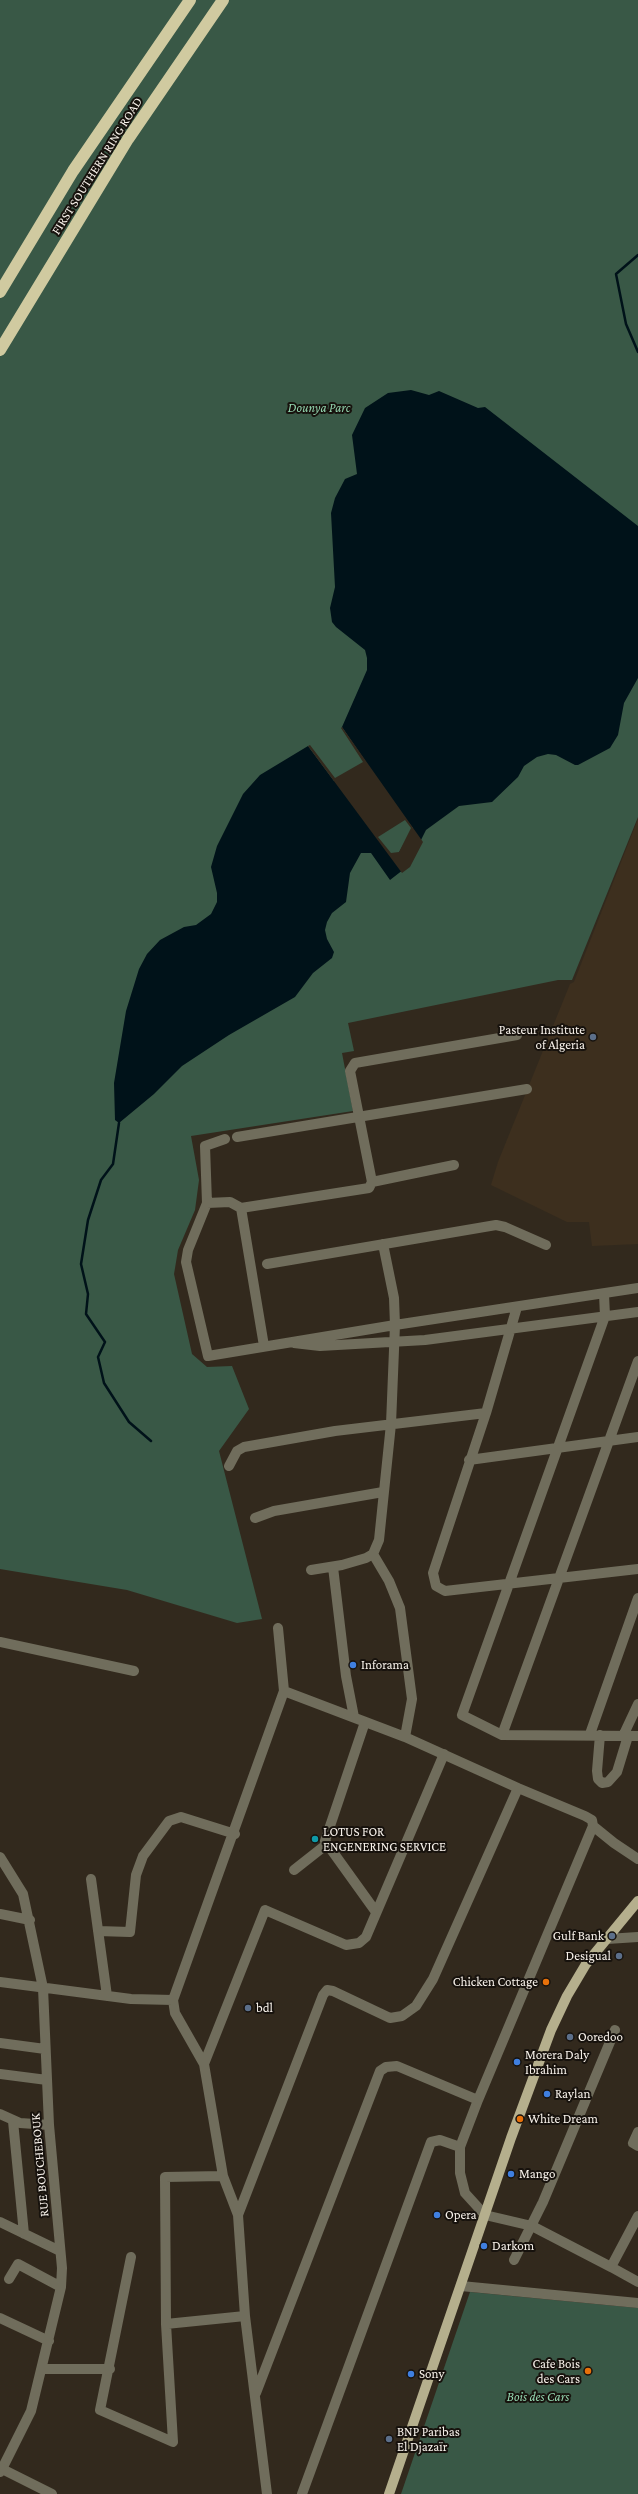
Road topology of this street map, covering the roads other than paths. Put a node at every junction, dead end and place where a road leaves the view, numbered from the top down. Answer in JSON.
{"nodes":[{"id":1,"x":190,"y":0,"type":"edge"},
{"id":2,"x":222,"y":0,"type":"edge"},
{"id":3,"x":0,"y":292,"type":"edge"},
{"id":4,"x":0,"y":350,"type":"edge"},
{"id":5,"x":517,"y":1035,"type":"dead end"},
{"id":6,"x":527,"y":1089,"type":"dead end"},
{"id":7,"x":358,"y":1117,"type":"junction"},
{"id":8,"x":237,"y":1137,"type":"dead end"},
{"id":9,"x":225,"y":1139,"type":"dead end"},
{"id":10,"x":454,"y":1165,"type":"dead end"},
{"id":11,"x":372,"y":1182,"type":"junction"},
{"id":12,"x":207,"y":1203,"type":"junction"},
{"id":13,"x":241,"y":1208,"type":"junction"},
{"id":14,"x":384,"y":1244,"type":"junction"},
{"id":15,"x":546,"y":1244,"type":"dead end"},
{"id":16,"x":267,"y":1264,"type":"dead end"},
{"id":17,"x":638,"y":1288,"type":"edge"},
{"id":18,"x":604,"y":1294,"type":"junction"},
{"id":19,"x":517,"y":1307,"type":"junction"},
{"id":20,"x":638,"y":1312,"type":"edge"},
{"id":21,"x":605,"y":1316,"type":"junction"},
{"id":22,"x":395,"y":1325,"type":"junction"},
{"id":23,"x":510,"y":1330,"type":"junction"},
{"id":24,"x":288,"y":1341,"type":"junction"},
{"id":25,"x":393,"y":1342,"type":"junction"},
{"id":26,"x":264,"y":1346,"type":"junction"},
{"id":27,"x":638,"y":1361,"type":"edge"},
{"id":28,"x":486,"y":1413,"type":"junction"},
{"id":29,"x":391,"y":1424,"type":"junction"},
{"id":30,"x":638,"y":1437,"type":"edge"},
{"id":31,"x":608,"y":1441,"type":"junction"},
{"id":32,"x":558,"y":1448,"type":"junction"},
{"id":33,"x":469,"y":1460,"type":"junction"},
{"id":34,"x":229,"y":1466,"type":"dead end"},
{"id":35,"x":383,"y":1492,"type":"junction"},
{"id":36,"x":255,"y":1518,"type":"dead end"},
{"id":37,"x":373,"y":1554,"type":"junction"},
{"id":38,"x":333,"y":1566,"type":"junction"},
{"id":39,"x":638,"y":1569,"type":"edge"},
{"id":40,"x":311,"y":1570,"type":"dead end"},
{"id":41,"x":558,"y":1577,"type":"junction"},
{"id":42,"x":509,"y":1584,"type":"junction"},
{"id":43,"x":638,"y":1598,"type":"edge"},
{"id":44,"x":278,"y":1628,"type":"dead end"},
{"id":45,"x":0,"y":1642,"type":"edge"},
{"id":46,"x":134,"y":1671,"type":"dead end"},
{"id":47,"x":284,"y":1692,"type":"junction"},
{"id":48,"x":638,"y":1704,"type":"edge"},
{"id":49,"x":354,"y":1717,"type":"junction"},
{"id":50,"x":365,"y":1722,"type":"junction"},
{"id":51,"x":595,"y":1734,"type":"junction"},
{"id":52,"x":502,"y":1735,"type":"junction"},
{"id":53,"x":406,"y":1736,"type":"junction"},
{"id":54,"x":630,"y":1736,"type":"edge"},
{"id":55,"x":444,"y":1754,"type":"junction"},
{"id":56,"x":518,"y":1788,"type":"junction"},
{"id":57,"x":593,"y":1826,"type":"junction"},
{"id":58,"x":234,"y":1834,"type":"junction"},
{"id":59,"x":327,"y":1844,"type":"junction"},
{"id":60,"x":0,"y":1857,"type":"edge"},
{"id":61,"x":638,"y":1859,"type":"edge"},
{"id":62,"x":294,"y":1870,"type":"dead end"},
{"id":63,"x":91,"y":1879,"type":"dead end"},
{"id":64,"x":638,"y":1901,"type":"edge"},
{"id":65,"x":376,"y":1912,"type":"junction"},
{"id":66,"x":0,"y":1914,"type":"edge"},
{"id":67,"x":30,"y":1920,"type":"junction"},
{"id":68,"x":98,"y":1931,"type":"junction"},
{"id":69,"x":638,"y":1937,"type":"edge"},
{"id":70,"x":607,"y":1939,"type":"junction"},
{"id":71,"x":0,"y":1982,"type":"edge"},
{"id":72,"x":43,"y":1988,"type":"junction"},
{"id":73,"x":107,"y":1996,"type":"junction"},
{"id":74,"x":173,"y":2000,"type":"junction"},
{"id":75,"x":615,"y":2030,"type":"dead end"},
{"id":76,"x":0,"y":2043,"type":"edge"},
{"id":77,"x":45,"y":2049,"type":"junction"},
{"id":78,"x":204,"y":2064,"type":"junction"},
{"id":79,"x":0,"y":2074,"type":"edge"},
{"id":80,"x":47,"y":2080,"type":"junction"},
{"id":81,"x":478,"y":2100,"type":"junction"},
{"id":82,"x":0,"y":2114,"type":"edge"},
{"id":83,"x":13,"y":2121,"type":"junction"},
{"id":84,"x":49,"y":2125,"type":"junction"},
{"id":85,"x":638,"y":2132,"type":"edge"},
{"id":86,"x":638,"y":2146,"type":"edge"},
{"id":87,"x":460,"y":2147,"type":"junction"},
{"id":88,"x":223,"y":2176,"type":"junction"},
{"id":89,"x":485,"y":2214,"type":"junction"},
{"id":90,"x":238,"y":2215,"type":"junction"},
{"id":91,"x":638,"y":2216,"type":"edge"},
{"id":92,"x":0,"y":2222,"type":"edge"},
{"id":93,"x":532,"y":2226,"type":"junction"},
{"id":94,"x":24,"y":2234,"type":"junction"},
{"id":95,"x":60,"y":2251,"type":"junction"},
{"id":96,"x":131,"y":2257,"type":"dead end"},
{"id":97,"x":514,"y":2260,"type":"dead end"},
{"id":98,"x":611,"y":2267,"type":"junction"},
{"id":99,"x":9,"y":2279,"type":"dead end"},
{"id":100,"x":638,"y":2282,"type":"edge"},
{"id":101,"x":461,"y":2286,"type":"junction"},
{"id":102,"x":61,"y":2287,"type":"junction"},
{"id":103,"x":638,"y":2303,"type":"edge"},
{"id":104,"x":245,"y":2316,"type":"junction"},
{"id":105,"x":0,"y":2318,"type":"edge"},
{"id":106,"x":166,"y":2324,"type":"junction"},
{"id":107,"x":49,"y":2341,"type":"junction"},
{"id":108,"x":42,"y":2369,"type":"junction"},
{"id":109,"x":110,"y":2369,"type":"junction"},
{"id":110,"x":255,"y":2396,"type":"junction"},
{"id":111,"x":1,"y":2470,"type":"edge"},
{"id":112,"x":35,"y":2490,"type":"edge"},
{"id":113,"x":52,"y":2494,"type":"edge"},
{"id":114,"x":267,"y":2494,"type":"edge"},
{"id":115,"x":302,"y":2494,"type":"edge"},
{"id":116,"x":389,"y":2494,"type":"edge"}],
"edges":[{"from":1,"to":3,"type":"highway","name":"FIRST SOUTHERN RING ROAD"},
{"from":2,"to":4,"type":"highway","name":"FIRST SOUTHERN RING ROAD"},
{"from":5,"to":7,"type":"street"},
{"from":6,"to":7,"type":"street"},
{"from":7,"to":8,"type":"street"},
{"from":7,"to":11,"type":"street"},
{"from":9,"to":12,"type":"street"},
{"from":10,"to":11,"type":"street"},
{"from":11,"to":13,"type":"street"},
{"from":12,"to":13,"type":"street"},
{"from":12,"to":26,"type":"street"},
{"from":13,"to":26,"type":"street"},
{"from":14,"to":15,"type":"street"},
{"from":14,"to":16,"type":"street"},
{"from":14,"to":22,"type":"street"},
{"from":17,"to":18,"type":"street"},
{"from":18,"to":19,"type":"street"},
{"from":18,"to":21,"type":"street"},
{"from":19,"to":22,"type":"street"},
{"from":19,"to":23,"type":"street"},
{"from":20,"to":21,"type":"street"},
{"from":21,"to":23,"type":"street"},
{"from":21,"to":32,"type":"street"},
{"from":22,"to":24,"type":"street"},
{"from":22,"to":25,"type":"street"},
{"from":23,"to":25,"type":"street"},
{"from":23,"to":28,"type":"street"},
{"from":24,"to":25,"type":"street"},
{"from":24,"to":26,"type":"street"},
{"from":25,"to":29,"type":"street"},
{"from":27,"to":31,"type":"street"},
{"from":28,"to":29,"type":"street"},
{"from":28,"to":33,"type":"street"},
{"from":29,"to":34,"type":"street"},
{"from":29,"to":35,"type":"street"},
{"from":30,"to":31,"type":"street"},
{"from":31,"to":32,"type":"street"},
{"from":31,"to":41,"type":"street"},
{"from":32,"to":33,"type":"street"},
{"from":32,"to":42,"type":"street"},
{"from":33,"to":42,"type":"street"},
{"from":35,"to":36,"type":"street"},
{"from":35,"to":37,"type":"street"},
{"from":37,"to":38,"type":"street"},
{"from":37,"to":53,"type":"street"},
{"from":38,"to":40,"type":"street"},
{"from":38,"to":49,"type":"street"},
{"from":39,"to":41,"type":"street"},
{"from":41,"to":42,"type":"street"},
{"from":41,"to":52,"type":"street"},
{"from":42,"to":52,"type":"street"},
{"from":43,"to":51,"type":"street"},
{"from":44,"to":47,"type":"street"},
{"from":45,"to":46,"type":"street"},
{"from":47,"to":49,"type":"street"},
{"from":47,"to":58,"type":"street"},
{"from":48,"to":54,"type":"street"},
{"from":49,"to":50,"type":"street"},
{"from":50,"to":53,"type":"street"},
{"from":50,"to":59,"type":"street"},
{"from":51,"to":52,"type":"street"},
{"from":51,"to":54,"type":"street"},
{"from":51,"to":54,"type":"street"},
{"from":53,"to":55,"type":"street"},
{"from":55,"to":56,"type":"street"},
{"from":55,"to":65,"type":"street"},
{"from":56,"to":57,"type":"street"},
{"from":56,"to":90,"type":"street"},
{"from":57,"to":61,"type":"street"},
{"from":57,"to":81,"type":"street"},
{"from":58,"to":68,"type":"street"},
{"from":58,"to":74,"type":"street"},
{"from":59,"to":62,"type":"street"},
{"from":59,"to":65,"type":"street"},
{"from":60,"to":67,"type":"street","name":"RUE BOUCHEBOUK"},
{"from":63,"to":68,"type":"street"},
{"from":64,"to":70,"type":"main road"},
{"from":65,"to":78,"type":"street"},
{"from":66,"to":67,"type":"street"},
{"from":67,"to":72,"type":"street","name":"RUE BOUCHEBOUK"},
{"from":68,"to":73,"type":"street"},
{"from":69,"to":70,"type":"street"},
{"from":70,"to":89,"type":"main road"},
{"from":71,"to":72,"type":"street"},
{"from":72,"to":73,"type":"street"},
{"from":72,"to":77,"type":"street","name":"RUE BOUCHEBOUK"},
{"from":73,"to":74,"type":"street"},
{"from":74,"to":78,"type":"street"},
{"from":75,"to":93,"type":"street"},
{"from":76,"to":77,"type":"street"},
{"from":77,"to":80,"type":"street","name":"RUE BOUCHEBOUK"},
{"from":78,"to":88,"type":"street"},
{"from":79,"to":80,"type":"street"},
{"from":80,"to":84,"type":"street","name":"RUE BOUCHEBOUK"},
{"from":81,"to":87,"type":"street"},
{"from":81,"to":110,"type":"street"},
{"from":82,"to":83,"type":"street"},
{"from":83,"to":84,"type":"street"},
{"from":83,"to":94,"type":"street"},
{"from":84,"to":95,"type":"street","name":"RUE BOUCHEBOUK"},
{"from":85,"to":86,"type":"street"},
{"from":87,"to":89,"type":"street"},
{"from":87,"to":115,"type":"street"},
{"from":88,"to":90,"type":"street"},
{"from":88,"to":106,"type":"street"},
{"from":89,"to":93,"type":"street"},
{"from":89,"to":101,"type":"main road"},
{"from":90,"to":104,"type":"street"},
{"from":91,"to":98,"type":"street"},
{"from":92,"to":94,"type":"street"},
{"from":93,"to":97,"type":"street"},
{"from":93,"to":98,"type":"street"},
{"from":94,"to":95,"type":"street"},
{"from":95,"to":102,"type":"street","name":"RUE BOUCHEBOUK"},
{"from":96,"to":109,"type":"street"},
{"from":98,"to":100,"type":"street"},
{"from":99,"to":102,"type":"street"},
{"from":101,"to":103,"type":"street"},
{"from":101,"to":116,"type":"main road"},
{"from":102,"to":107,"type":"street","name":"RUE BOUCHEBOUK"},
{"from":104,"to":106,"type":"street"},
{"from":104,"to":110,"type":"street"},
{"from":105,"to":107,"type":"street"},
{"from":106,"to":109,"type":"street"},
{"from":107,"to":108,"type":"street","name":"RUE BOUCHEBOUK"},
{"from":108,"to":109,"type":"street"},
{"from":108,"to":111,"type":"street","name":"RUE BOUCHEBOUK"},
{"from":110,"to":114,"type":"street"},
{"from":111,"to":112,"type":"street"},
{"from":112,"to":113,"type":"street"}]}
